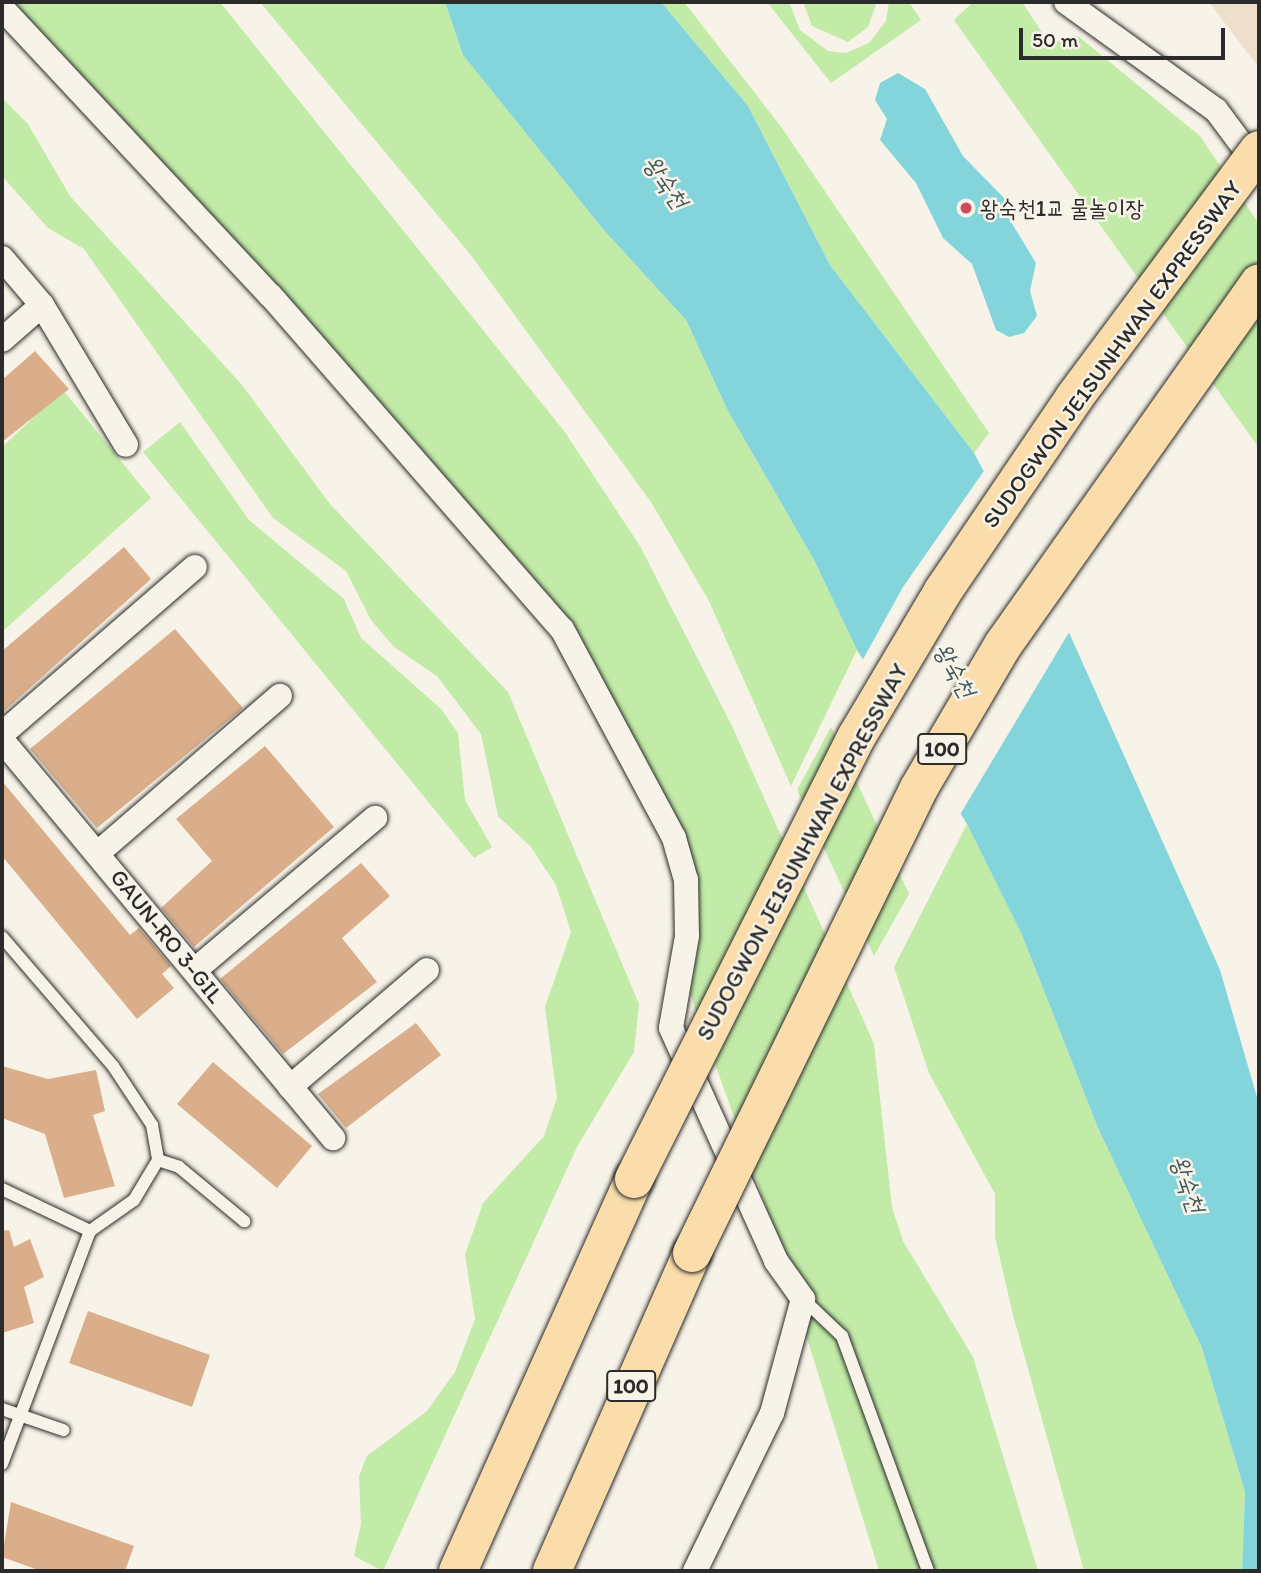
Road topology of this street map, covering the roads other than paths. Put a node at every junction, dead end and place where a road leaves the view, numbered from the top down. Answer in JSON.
{"nodes":[{"id":1,"x":1066,"y":2,"type":"edge"},
{"id":2,"x":2,"y":8,"type":"edge"},
{"id":3,"x":1259,"y":150,"type":"edge"},
{"id":4,"x":1259,"y":168,"type":"edge"},
{"id":5,"x":2,"y":258,"type":"edge"},
{"id":6,"x":1259,"y":284,"type":"edge"},
{"id":7,"x":42,"y":305,"type":"junction"},
{"id":8,"x":2,"y":341,"type":"edge"},
{"id":9,"x":126,"y":445,"type":"dead end"},
{"id":10,"x":195,"y":566,"type":"dead end"},
{"id":11,"x":280,"y":696,"type":"dead end"},
{"id":12,"x":3,"y":737,"type":"edge"},
{"id":13,"x":375,"y":818,"type":"dead end"},
{"id":14,"x":99,"y":852,"type":"junction"},
{"id":15,"x":2,"y":937,"type":"edge"},
{"id":16,"x":195,"y":970,"type":"junction"},
{"id":17,"x":427,"y":971,"type":"dead end"},
{"id":18,"x":290,"y":1087,"type":"junction"},
{"id":19,"x":333,"y":1138,"type":"dead end"},
{"id":20,"x":158,"y":1160,"type":"junction"},
{"id":21,"x":2,"y":1189,"type":"edge"},
{"id":22,"x":244,"y":1221,"type":"dead end"},
{"id":23,"x":90,"y":1231,"type":"junction"},
{"id":24,"x":803,"y":1299,"type":"junction"},
{"id":25,"x":2,"y":1409,"type":"edge"},
{"id":26,"x":19,"y":1415,"type":"junction"},
{"id":27,"x":63,"y":1430,"type":"dead end"},
{"id":28,"x":2,"y":1464,"type":"edge"},
{"id":29,"x":458,"y":1571,"type":"edge"},
{"id":30,"x":552,"y":1571,"type":"edge"},
{"id":31,"x":695,"y":1571,"type":"edge"},
{"id":32,"x":928,"y":1571,"type":"edge"}],
"edges":[{"from":1,"to":4,"type":"street"},
{"from":2,"to":24,"type":"street"},
{"from":3,"to":29,"type":"highway","name":"SUDOGWON JE1SUNHWAN EXPRESSWAY","bridge":true},
{"from":5,"to":7,"type":"street"},
{"from":6,"to":30,"type":"highway","number":"100","bridge":true},
{"from":7,"to":8,"type":"street"},
{"from":7,"to":9,"type":"street"},
{"from":10,"to":12,"type":"street"},
{"from":11,"to":14,"type":"street"},
{"from":12,"to":14,"type":"street","name":"GAUN-RO 3-GIL"},
{"from":13,"to":16,"type":"street"},
{"from":14,"to":16,"type":"street","name":"GAUN-RO 3-GIL"},
{"from":15,"to":20,"type":"lane"},
{"from":16,"to":18,"type":"street","name":"GAUN-RO 3-GIL"},
{"from":17,"to":18,"type":"street"},
{"from":18,"to":19,"type":"street","name":"GAUN-RO 3-GIL"},
{"from":20,"to":22,"type":"lane"},
{"from":20,"to":23,"type":"lane"},
{"from":21,"to":23,"type":"lane"},
{"from":23,"to":26,"type":"lane"},
{"from":24,"to":31,"type":"street"},
{"from":24,"to":32,"type":"lane"},
{"from":25,"to":26,"type":"lane"},
{"from":26,"to":27,"type":"lane"},
{"from":26,"to":28,"type":"lane"}]}
